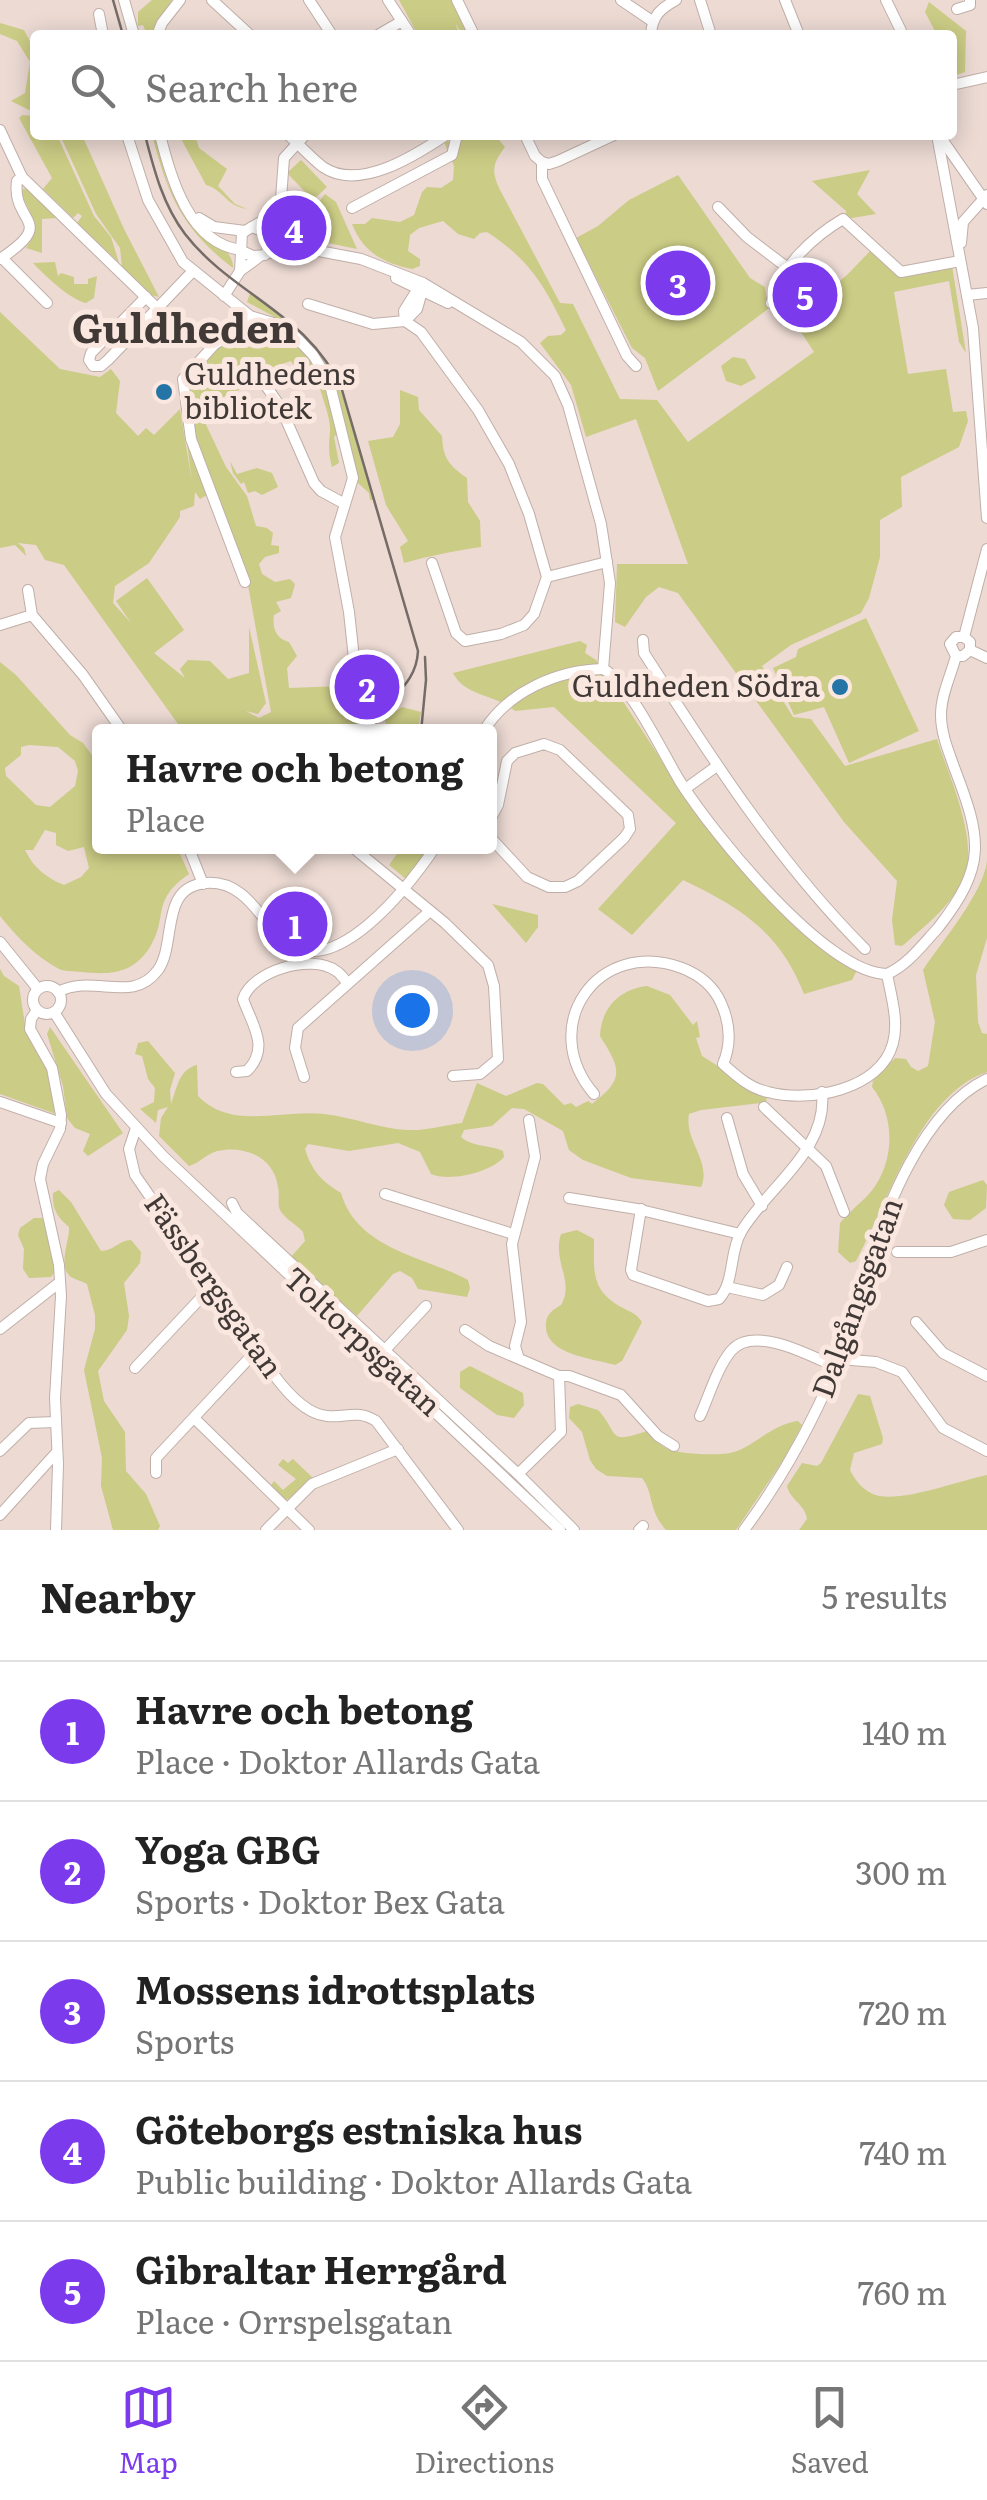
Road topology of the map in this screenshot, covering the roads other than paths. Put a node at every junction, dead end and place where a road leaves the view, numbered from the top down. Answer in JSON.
{"nodes":[{"id":1,"x":124,"y":0,"type":"edge"},
{"id":2,"x":180,"y":0,"type":"edge"},
{"id":3,"x":212,"y":0,"type":"edge"},
{"id":4,"x":309,"y":0,"type":"edge"},
{"id":5,"x":388,"y":0,"type":"edge"},
{"id":6,"x":457,"y":0,"type":"edge"},
{"id":7,"x":620,"y":0,"type":"edge"},
{"id":8,"x":676,"y":0,"type":"edge"},
{"id":9,"x":700,"y":0,"type":"edge"},
{"id":10,"x":785,"y":0,"type":"edge"},
{"id":11,"x":886,"y":0,"type":"edge"},
{"id":12,"x":970,"y":0,"type":"edge"},
{"id":13,"x":957,"y":9,"type":"dead end"},
{"id":14,"x":100,"y":14,"type":"dead end"},
{"id":15,"x":402,"y":21,"type":"junction"},
{"id":16,"x":652,"y":21,"type":"junction"},
{"id":17,"x":102,"y":30,"type":"edge"},
{"id":18,"x":133,"y":30,"type":"edge"},
{"id":19,"x":159,"y":30,"type":"edge"},
{"id":20,"x":245,"y":30,"type":"edge"},
{"id":21,"x":329,"y":30,"type":"edge"},
{"id":22,"x":387,"y":30,"type":"edge"},
{"id":23,"x":408,"y":30,"type":"edge"},
{"id":24,"x":472,"y":30,"type":"edge"},
{"id":25,"x":652,"y":30,"type":"edge"},
{"id":26,"x":709,"y":30,"type":"edge"},
{"id":27,"x":797,"y":30,"type":"edge"},
{"id":28,"x":901,"y":30,"type":"edge"},
{"id":29,"x":987,"y":77,"type":"edge"},
{"id":30,"x":957,"y":87,"type":"edge"},
{"id":31,"x":0,"y":130,"type":"edge"},
{"id":32,"x":129,"y":140,"type":"edge"},
{"id":33,"x":161,"y":140,"type":"edge"},
{"id":34,"x":295,"y":140,"type":"edge"},
{"id":35,"x":300,"y":140,"type":"edge"},
{"id":36,"x":437,"y":140,"type":"edge"},
{"id":37,"x":456,"y":140,"type":"edge"},
{"id":38,"x":527,"y":140,"type":"edge"},
{"id":39,"x":603,"y":140,"type":"edge"},
{"id":40,"x":939,"y":140,"type":"edge"},
{"id":41,"x":942,"y":140,"type":"edge"},
{"id":42,"x":950,"y":140,"type":"edge"},
{"id":43,"x":955,"y":157,"type":"junction"},
{"id":44,"x":402,"y":160,"type":"junction"},
{"id":45,"x":542,"y":162,"type":"junction"},
{"id":46,"x":22,"y":176,"type":"junction"},
{"id":47,"x":412,"y":178,"type":"junction"},
{"id":48,"x":986,"y":199,"type":"edge"},
{"id":49,"x":184,"y":203,"type":"junction"},
{"id":50,"x":718,"y":207,"type":"dead end"},
{"id":51,"x":352,"y":208,"type":"dead end"},
{"id":52,"x":271,"y":216,"type":"junction"},
{"id":53,"x":248,"y":229,"type":"junction"},
{"id":54,"x":270,"y":236,"type":"junction"},
{"id":55,"x":242,"y":250,"type":"junction"},
{"id":56,"x":314,"y":251,"type":"junction"},
{"id":57,"x":264,"y":255,"type":"junction"},
{"id":58,"x":1,"y":259,"type":"edge"},
{"id":59,"x":960,"y":262,"type":"junction"},
{"id":60,"x":789,"y":269,"type":"junction"},
{"id":61,"x":240,"y":271,"type":"junction"},
{"id":62,"x":192,"y":272,"type":"junction"},
{"id":63,"x":421,"y":288,"type":"junction"},
{"id":64,"x":987,"y":293,"type":"edge"},
{"id":65,"x":967,"y":295,"type":"junction"},
{"id":66,"x":224,"y":296,"type":"junction"},
{"id":67,"x":146,"y":297,"type":"junction"},
{"id":68,"x":771,"y":302,"type":"dead end"},
{"id":69,"x":47,"y":303,"type":"dead end"},
{"id":70,"x":308,"y":304,"type":"dead end"},
{"id":71,"x":156,"y":308,"type":"junction"},
{"id":72,"x":250,"y":316,"type":"junction"},
{"id":73,"x":405,"y":321,"type":"junction"},
{"id":74,"x":981,"y":352,"type":"edge"},
{"id":75,"x":636,"y":366,"type":"dead end"},
{"id":76,"x":266,"y":386,"type":"dead end"},
{"id":77,"x":345,"y":504,"type":"junction"},
{"id":78,"x":987,"y":518,"type":"edge"},
{"id":79,"x":987,"y":549,"type":"edge"},
{"id":80,"x":607,"y":562,"type":"junction"},
{"id":81,"x":432,"y":564,"type":"dead end"},
{"id":82,"x":546,"y":577,"type":"junction"},
{"id":83,"x":244,"y":582,"type":"dead end"},
{"id":84,"x":28,"y":590,"type":"dead end"},
{"id":85,"x":32,"y":615,"type":"junction"},
{"id":86,"x":0,"y":625,"type":"edge"},
{"id":87,"x":964,"y":636,"type":"junction"},
{"id":88,"x":643,"y":640,"type":"dead end"},
{"id":89,"x":970,"y":650,"type":"junction"},
{"id":90,"x":956,"y":656,"type":"junction"},
{"id":91,"x":987,"y":658,"type":"edge"},
{"id":92,"x":603,"y":669,"type":"junction"},
{"id":93,"x":360,"y":714,"type":"dead end"},
{"id":94,"x":117,"y":724,"type":"edge"},
{"id":95,"x":488,"y":724,"type":"edge"},
{"id":96,"x":718,"y":766,"type":"junction"},
{"id":97,"x":684,"y":788,"type":"junction"},
{"id":98,"x":497,"y":807,"type":"edge"},
{"id":99,"x":497,"y":845,"type":"edge"},
{"id":100,"x":191,"y":854,"type":"edge"},
{"id":101,"x":361,"y":854,"type":"edge"},
{"id":102,"x":430,"y":854,"type":"edge"},
{"id":103,"x":203,"y":884,"type":"junction"},
{"id":104,"x":405,"y":888,"type":"junction"},
{"id":105,"x":430,"y":911,"type":"junction"},
{"id":106,"x":0,"y":942,"type":"edge"},
{"id":107,"x":864,"y":949,"type":"dead end"},
{"id":108,"x":887,"y":974,"type":"junction"},
{"id":109,"x":347,"y":983,"type":"junction"},
{"id":110,"x":38,"y":989,"type":"junction"},
{"id":111,"x":58,"y":992,"type":"junction"},
{"id":112,"x":37,"y":1010,"type":"junction"},
{"id":113,"x":54,"y":1012,"type":"junction"},
{"id":114,"x":236,"y":1072,"type":"dead end"},
{"id":115,"x":452,"y":1076,"type":"dead end"},
{"id":116,"x":304,"y":1078,"type":"dead end"},
{"id":117,"x":987,"y":1079,"type":"edge"},
{"id":118,"x":822,"y":1092,"type":"junction"},
{"id":119,"x":594,"y":1094,"type":"dead end"},
{"id":120,"x":0,"y":1102,"type":"edge"},
{"id":121,"x":764,"y":1107,"type":"dead end"},
{"id":122,"x":726,"y":1118,"type":"dead end"},
{"id":123,"x":529,"y":1120,"type":"dead end"},
{"id":124,"x":61,"y":1123,"type":"junction"},
{"id":125,"x":136,"y":1128,"type":"junction"},
{"id":126,"x":808,"y":1146,"type":"junction"},
{"id":127,"x":385,"y":1194,"type":"dead end"},
{"id":128,"x":569,"y":1198,"type":"dead end"},
{"id":129,"x":232,"y":1202,"type":"dead end"},
{"id":130,"x":762,"y":1206,"type":"junction"},
{"id":131,"x":641,"y":1210,"type":"junction"},
{"id":132,"x":844,"y":1212,"type":"dead end"},
{"id":133,"x":513,"y":1234,"type":"junction"},
{"id":134,"x":740,"y":1234,"type":"junction"},
{"id":135,"x":987,"y":1240,"type":"edge"},
{"id":136,"x":897,"y":1252,"type":"dead end"},
{"id":137,"x":787,"y":1267,"type":"dead end"},
{"id":138,"x":60,"y":1282,"type":"junction"},
{"id":139,"x":212,"y":1286,"type":"junction"},
{"id":140,"x":726,"y":1287,"type":"junction"},
{"id":141,"x":426,"y":1306,"type":"dead end"},
{"id":142,"x":916,"y":1322,"type":"dead end"},
{"id":143,"x":0,"y":1329,"type":"edge"},
{"id":144,"x":464,"y":1330,"type":"dead end"},
{"id":145,"x":384,"y":1350,"type":"junction"},
{"id":146,"x":256,"y":1351,"type":"junction"},
{"id":147,"x":518,"y":1356,"type":"junction"},
{"id":148,"x":837,"y":1363,"type":"junction"},
{"id":149,"x":135,"y":1368,"type":"dead end"},
{"id":150,"x":559,"y":1376,"type":"junction"},
{"id":151,"x":987,"y":1376,"type":"edge"},
{"id":152,"x":700,"y":1416,"type":"dead end"},
{"id":153,"x":194,"y":1418,"type":"junction"},
{"id":154,"x":55,"y":1422,"type":"junction"},
{"id":155,"x":674,"y":1446,"type":"dead end"},
{"id":156,"x":398,"y":1448,"type":"junction"},
{"id":157,"x":987,"y":1451,"type":"edge"},
{"id":158,"x":0,"y":1452,"type":"edge"},
{"id":159,"x":56,"y":1454,"type":"junction"},
{"id":160,"x":156,"y":1473,"type":"dead end"},
{"id":161,"x":518,"y":1474,"type":"junction"},
{"id":162,"x":286,"y":1508,"type":"junction"},
{"id":163,"x":0,"y":1515,"type":"edge"},
{"id":164,"x":455,"y":1529,"type":"edge"},
{"id":165,"x":56,"y":1530,"type":"edge"},
{"id":166,"x":266,"y":1530,"type":"edge"},
{"id":167,"x":310,"y":1530,"type":"edge"},
{"id":168,"x":560,"y":1530,"type":"edge"},
{"id":169,"x":574,"y":1530,"type":"edge"},
{"id":170,"x":744,"y":1530,"type":"edge"}],
"edges":[{"from":1,"to":18,"type":"street"},
{"from":2,"to":19,"type":"street"},
{"from":3,"to":20,"type":"street"},
{"from":4,"to":21,"type":"street"},
{"from":5,"to":15,"type":"street"},
{"from":6,"to":24,"type":"street"},
{"from":7,"to":16,"type":"street"},
{"from":8,"to":16,"type":"street"},
{"from":9,"to":26,"type":"street"},
{"from":10,"to":27,"type":"street"},
{"from":11,"to":28,"type":"street"},
{"from":12,"to":13,"type":"street"},
{"from":14,"to":17,"type":"street"},
{"from":15,"to":22,"type":"street"},
{"from":15,"to":23,"type":"street"},
{"from":16,"to":25,"type":"street"},
{"from":29,"to":30,"type":"street"},
{"from":31,"to":46,"type":"street"},
{"from":32,"to":62,"type":"street"},
{"from":33,"to":49,"type":"street"},
{"from":34,"to":52,"type":"street"},
{"from":35,"to":44,"type":"street"},
{"from":36,"to":44,"type":"street"},
{"from":37,"to":47,"type":"street"},
{"from":38,"to":45,"type":"street"},
{"from":39,"to":45,"type":"street"},
{"from":40,"to":59,"type":"street"},
{"from":41,"to":43,"type":"street"},
{"from":42,"to":43,"type":"street"},
{"from":43,"to":48,"type":"street"},
{"from":44,"to":47,"type":"street"},
{"from":45,"to":75,"type":"street"},
{"from":46,"to":58,"type":"street"},
{"from":46,"to":67,"type":"street"},
{"from":47,"to":51,"type":"street"},
{"from":48,"to":59,"type":"street"},
{"from":49,"to":53,"type":"street"},
{"from":49,"to":55,"type":"street"},
{"from":50,"to":60,"type":"street"},
{"from":52,"to":53,"type":"street"},
{"from":52,"to":54,"type":"street"},
{"from":53,"to":54,"type":"street"},
{"from":53,"to":55,"type":"street"},
{"from":54,"to":56,"type":"street"},
{"from":54,"to":57,"type":"street"},
{"from":55,"to":57,"type":"street"},
{"from":55,"to":61,"type":"street"},
{"from":56,"to":57,"type":"street"},
{"from":56,"to":63,"type":"street"},
{"from":57,"to":61,"type":"street"},
{"from":58,"to":69,"type":"street"},
{"from":59,"to":60,"type":"street"},
{"from":59,"to":65,"type":"street"},
{"from":60,"to":68,"type":"street"},
{"from":61,"to":66,"type":"street"},
{"from":62,"to":66,"type":"street"},
{"from":62,"to":71,"type":"street"},
{"from":63,"to":73,"type":"street"},
{"from":63,"to":80,"type":"street"},
{"from":64,"to":65,"type":"street"},
{"from":65,"to":74,"type":"street"},
{"from":66,"to":72,"type":"street"},
{"from":67,"to":71,"type":"street"},
{"from":67,"to":71,"type":"street"},
{"from":70,"to":73,"type":"street"},
{"from":72,"to":77,"type":"street"},
{"from":72,"to":83,"type":"street"},
{"from":73,"to":82,"type":"street"},
{"from":74,"to":78,"type":"street"},
{"from":76,"to":77,"type":"street"},
{"from":77,"to":93,"type":"street"},
{"from":79,"to":87,"type":"street"},
{"from":80,"to":82,"type":"street"},
{"from":80,"to":92,"type":"street"},
{"from":81,"to":82,"type":"street"},
{"from":84,"to":85,"type":"street"},
{"from":85,"to":86,"type":"street"},
{"from":85,"to":94,"type":"street"},
{"from":87,"to":89,"type":"street"},
{"from":87,"to":90,"type":"street"},
{"from":88,"to":96,"type":"street"},
{"from":89,"to":90,"type":"street"},
{"from":89,"to":91,"type":"street"},
{"from":90,"to":108,"type":"street"},
{"from":92,"to":95,"type":"street"},
{"from":92,"to":97,"type":"street"},
{"from":96,"to":97,"type":"street"},
{"from":96,"to":107,"type":"street"},
{"from":97,"to":108,"type":"street"},
{"from":98,"to":99,"type":"street"},
{"from":100,"to":103,"type":"street"},
{"from":101,"to":104,"type":"street"},
{"from":102,"to":104,"type":"street"},
{"from":103,"to":104,"type":"street"},
{"from":103,"to":111,"type":"street"},
{"from":104,"to":105,"type":"street"},
{"from":105,"to":109,"type":"street"},
{"from":105,"to":115,"type":"street"},
{"from":106,"to":110,"type":"street"},
{"from":108,"to":118,"type":"street"},
{"from":109,"to":114,"type":"street"},
{"from":109,"to":116,"type":"street"},
{"from":110,"to":111,"type":"street"},
{"from":110,"to":112,"type":"street"},
{"from":111,"to":113,"type":"street"},
{"from":112,"to":113,"type":"street"},
{"from":112,"to":124,"type":"street"},
{"from":113,"to":125,"type":"street","name":"Toltorpsgatan"},
{"from":117,"to":148,"type":"street","name":"Dalgångsgatan"},
{"from":118,"to":119,"type":"street"},
{"from":118,"to":126,"type":"street"},
{"from":120,"to":124,"type":"street"},
{"from":121,"to":126,"type":"street"},
{"from":122,"to":130,"type":"street"},
{"from":123,"to":133,"type":"street"},
{"from":124,"to":138,"type":"street"},
{"from":125,"to":139,"type":"street","name":"Fässbergsgatan"},
{"from":125,"to":168,"type":"street","name":"Toltorpsgatan"},
{"from":126,"to":130,"type":"street"},
{"from":126,"to":132,"type":"street"},
{"from":127,"to":133,"type":"street"},
{"from":128,"to":131,"type":"street"},
{"from":129,"to":145,"type":"street","name":"Toltorpsgatan"},
{"from":130,"to":134,"type":"street"},
{"from":131,"to":134,"type":"street"},
{"from":131,"to":140,"type":"street"},
{"from":133,"to":147,"type":"street"},
{"from":134,"to":140,"type":"street"},
{"from":135,"to":136,"type":"street","name":"Dalgångsgatan"},
{"from":137,"to":140,"type":"street"},
{"from":138,"to":143,"type":"street"},
{"from":138,"to":154,"type":"street"},
{"from":139,"to":146,"type":"street","name":"Fässbergsgatan"},
{"from":139,"to":149,"type":"street"},
{"from":141,"to":145,"type":"street"},
{"from":142,"to":151,"type":"street"},
{"from":144,"to":147,"type":"street"},
{"from":145,"to":161,"type":"street","name":"Toltorpsgatan"},
{"from":146,"to":153,"type":"street"},
{"from":146,"to":156,"type":"street","name":"Fässbergsgatan"},
{"from":147,"to":150,"type":"street"},
{"from":148,"to":152,"type":"street"},
{"from":148,"to":157,"type":"street"},
{"from":148,"to":170,"type":"street","name":"Dalgångsgatan"},
{"from":150,"to":155,"type":"street"},
{"from":150,"to":161,"type":"street"},
{"from":153,"to":160,"type":"street"},
{"from":153,"to":162,"type":"street"},
{"from":154,"to":158,"type":"street"},
{"from":154,"to":159,"type":"street"},
{"from":156,"to":162,"type":"street"},
{"from":156,"to":164,"type":"street","name":"Fässbergsgatan"},
{"from":159,"to":163,"type":"street"},
{"from":159,"to":165,"type":"street"},
{"from":161,"to":169,"type":"street","name":"Toltorpsgatan"},
{"from":162,"to":166,"type":"street"},
{"from":162,"to":167,"type":"street"}]}
